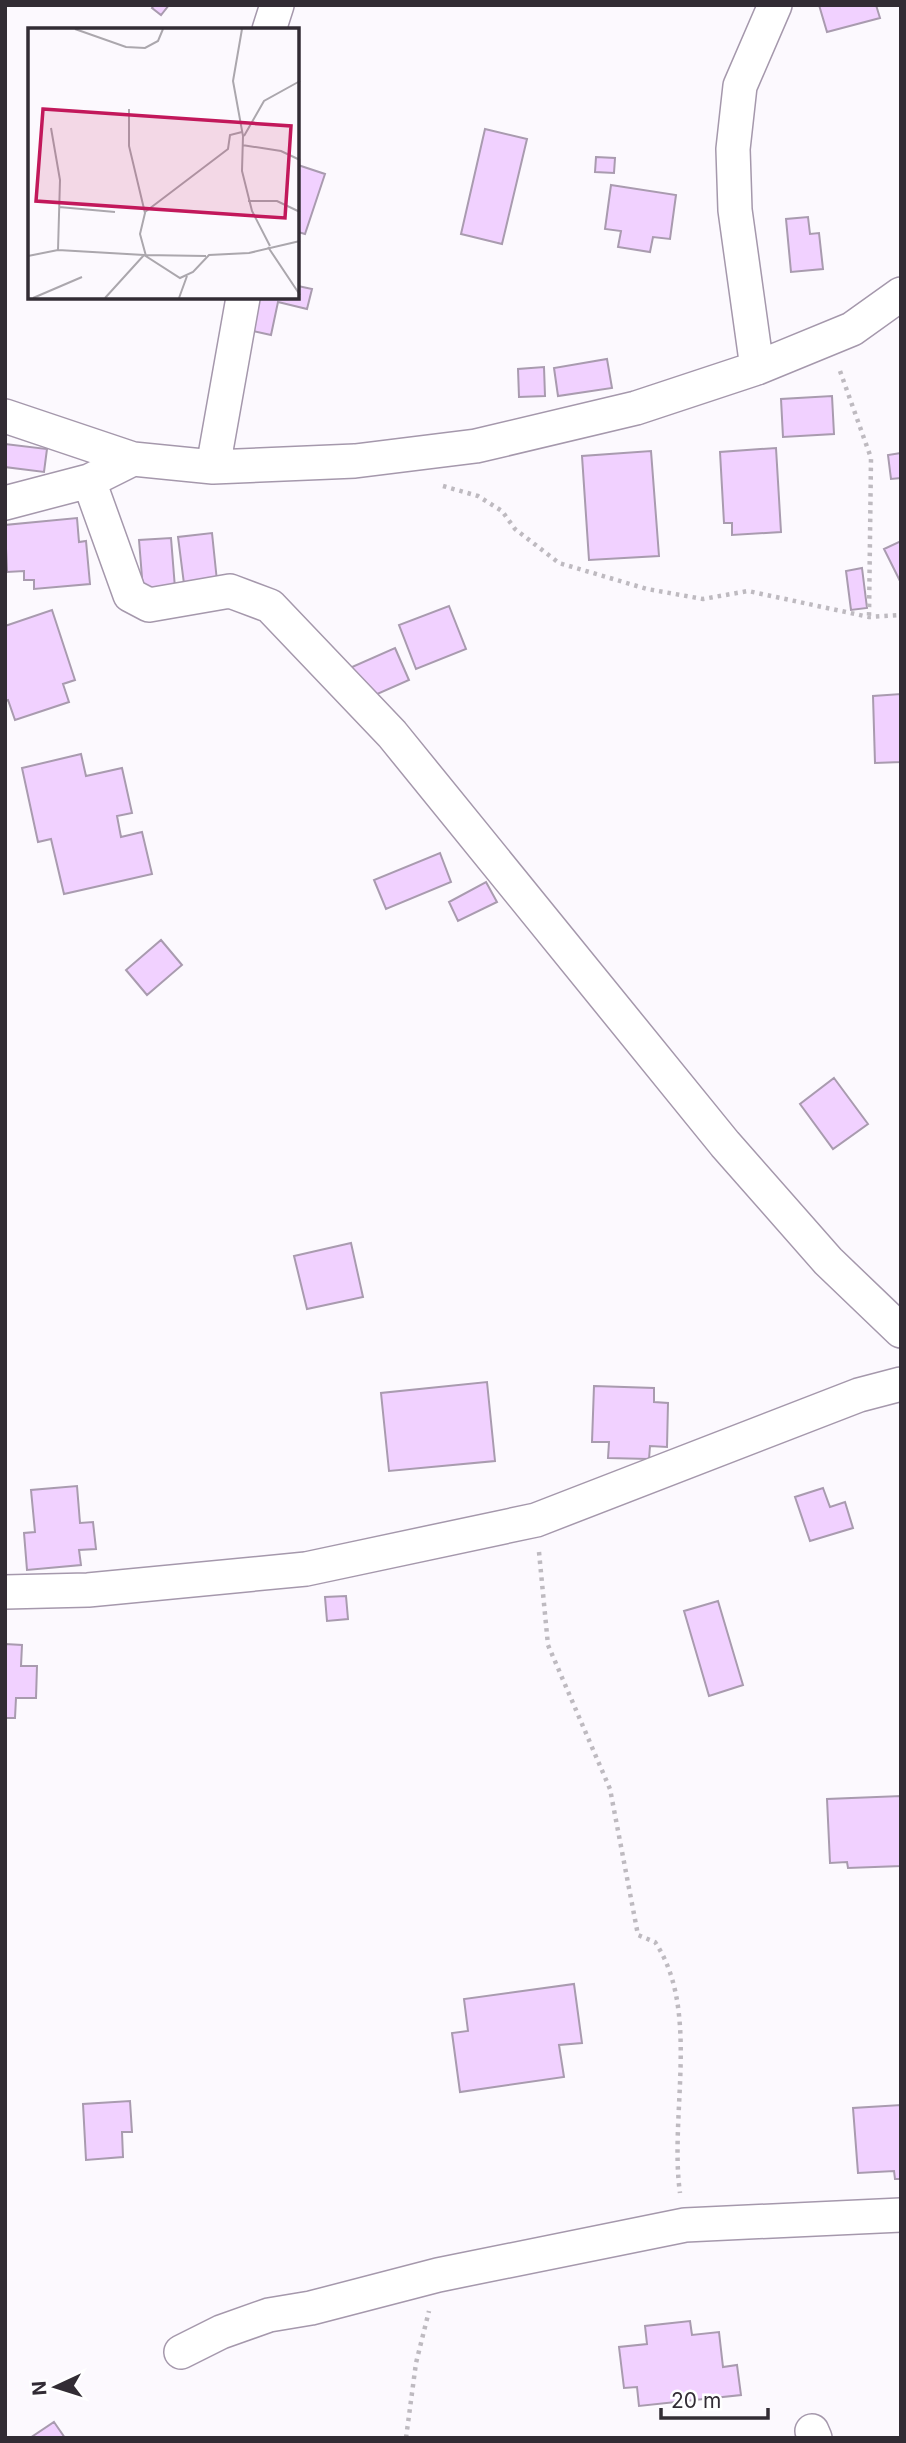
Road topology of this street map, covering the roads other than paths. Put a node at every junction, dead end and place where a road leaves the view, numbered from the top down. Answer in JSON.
{"nodes":[{"id":1,"x":277,"y":5,"type":"edge"},
{"id":2,"x":775,"y":5,"type":"edge"},
{"id":3,"x":270,"y":28,"type":"edge"},
{"id":4,"x":901,"y":294,"type":"edge"},
{"id":5,"x":243,"y":299,"type":"edge"},
{"id":6,"x":757,"y":368,"type":"junction"},
{"id":7,"x":5,"y":416,"type":"edge"},
{"id":8,"x":133,"y":459,"type":"junction"},
{"id":9,"x":213,"y":467,"type":"junction"},
{"id":10,"x":89,"y":481,"type":"junction"},
{"id":11,"x":5,"y":503,"type":"edge"},
{"id":12,"x":901,"y":1332,"type":"edge"},
{"id":13,"x":901,"y":1384,"type":"edge"},
{"id":14,"x":5,"y":1592,"type":"edge"},
{"id":15,"x":901,"y":2215,"type":"edge"},
{"id":16,"x":181,"y":2352,"type":"dead end"}],
"edges":[{"from":1,"to":3,"type":"street"},
{"from":2,"to":6,"type":"street"},
{"from":4,"to":6,"type":"street"},
{"from":5,"to":9,"type":"street"},
{"from":6,"to":9,"type":"street"},
{"from":7,"to":8,"type":"street"},
{"from":8,"to":9,"type":"street"},
{"from":8,"to":10,"type":"street"},
{"from":10,"to":11,"type":"street"},
{"from":10,"to":12,"type":"street"},
{"from":13,"to":14,"type":"street"},
{"from":15,"to":16,"type":"street"}]}
